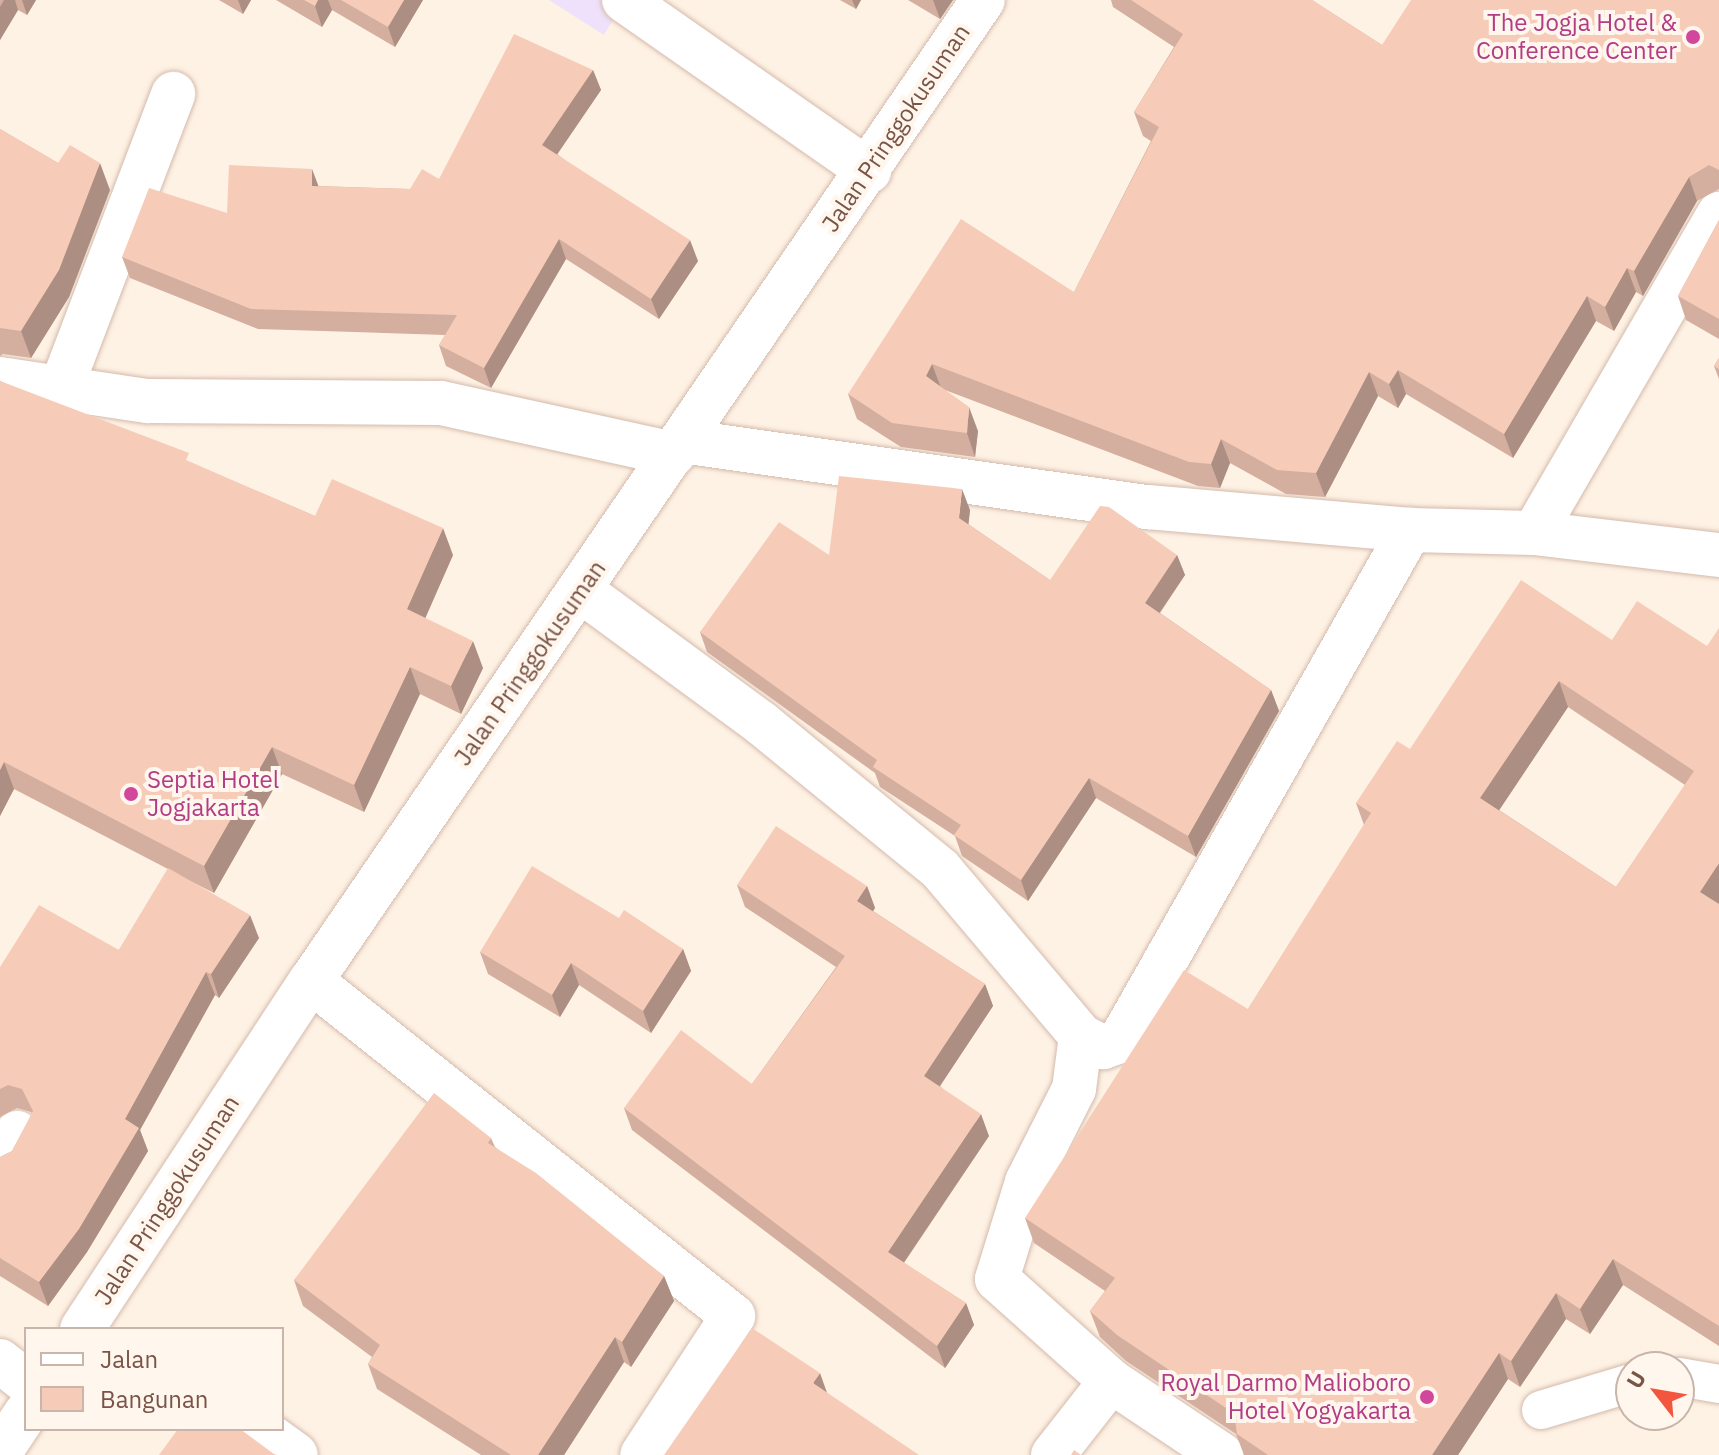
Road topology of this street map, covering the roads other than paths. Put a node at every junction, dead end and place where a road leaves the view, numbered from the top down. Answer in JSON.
{"nodes":[{"id":1,"x":624,"y":0,"type":"edge"},
{"id":2,"x":983,"y":0,"type":"edge"},
{"id":3,"x":173,"y":94,"type":"dead end"},
{"id":4,"x":869,"y":171,"type":"junction"},
{"id":5,"x":1719,"y":214,"type":"edge"},
{"id":6,"x":0,"y":379,"type":"edge"},
{"id":7,"x":61,"y":388,"type":"junction"},
{"id":8,"x":678,"y":448,"type":"junction"},
{"id":9,"x":1410,"y":530,"type":"junction"},
{"id":10,"x":1534,"y":533,"type":"junction"},
{"id":11,"x":1719,"y":555,"type":"edge"},
{"id":12,"x":580,"y":590,"type":"junction"},
{"id":13,"x":311,"y":981,"type":"junction"},
{"id":14,"x":1081,"y":1036,"type":"junction"},
{"id":15,"x":96,"y":1324,"type":"edge"},
{"id":16,"x":0,"y":1361,"type":"edge"},
{"id":17,"x":24,"y":1379,"type":"edge"},
{"id":18,"x":1695,"y":1380,"type":"edge"},
{"id":19,"x":1111,"y":1381,"type":"junction"},
{"id":20,"x":1719,"y":1384,"type":"edge"},
{"id":21,"x":1615,"y":1388,"type":"edge"},
{"id":22,"x":1541,"y":1410,"type":"dead end"},
{"id":23,"x":24,"y":1416,"type":"edge"},
{"id":24,"x":263,"y":1431,"type":"edge"},
{"id":25,"x":0,"y":1452,"type":"edge"},
{"id":26,"x":296,"y":1455,"type":"edge"},
{"id":27,"x":642,"y":1455,"type":"edge"},
{"id":28,"x":1053,"y":1455,"type":"edge"},
{"id":29,"x":1222,"y":1455,"type":"edge"}],
"edges":[{"from":1,"to":4,"type":"street"},
{"from":2,"to":4,"type":"street","name":"Jalan Pringgokusuman"},
{"from":3,"to":7,"type":"street"},
{"from":4,"to":8,"type":"street","name":"Jalan Pringgokusuman"},
{"from":5,"to":10,"type":"street"},
{"from":6,"to":7,"type":"street"},
{"from":7,"to":8,"type":"street"},
{"from":8,"to":9,"type":"street"},
{"from":8,"to":12,"type":"street","name":"Jalan Pringgokusuman"},
{"from":9,"to":10,"type":"street"},
{"from":9,"to":14,"type":"street"},
{"from":10,"to":11,"type":"street"},
{"from":12,"to":13,"type":"street","name":"Jalan Pringgokusuman"},
{"from":12,"to":14,"type":"street"},
{"from":13,"to":15,"type":"street","name":"Jalan Pringgokusuman"},
{"from":13,"to":27,"type":"street"},
{"from":14,"to":19,"type":"street"},
{"from":16,"to":17,"type":"street"},
{"from":18,"to":20,"type":"lane"},
{"from":19,"to":28,"type":"street"},
{"from":19,"to":29,"type":"street"},
{"from":21,"to":22,"type":"lane"},
{"from":23,"to":25,"type":"street"},
{"from":24,"to":26,"type":"street"}]}
